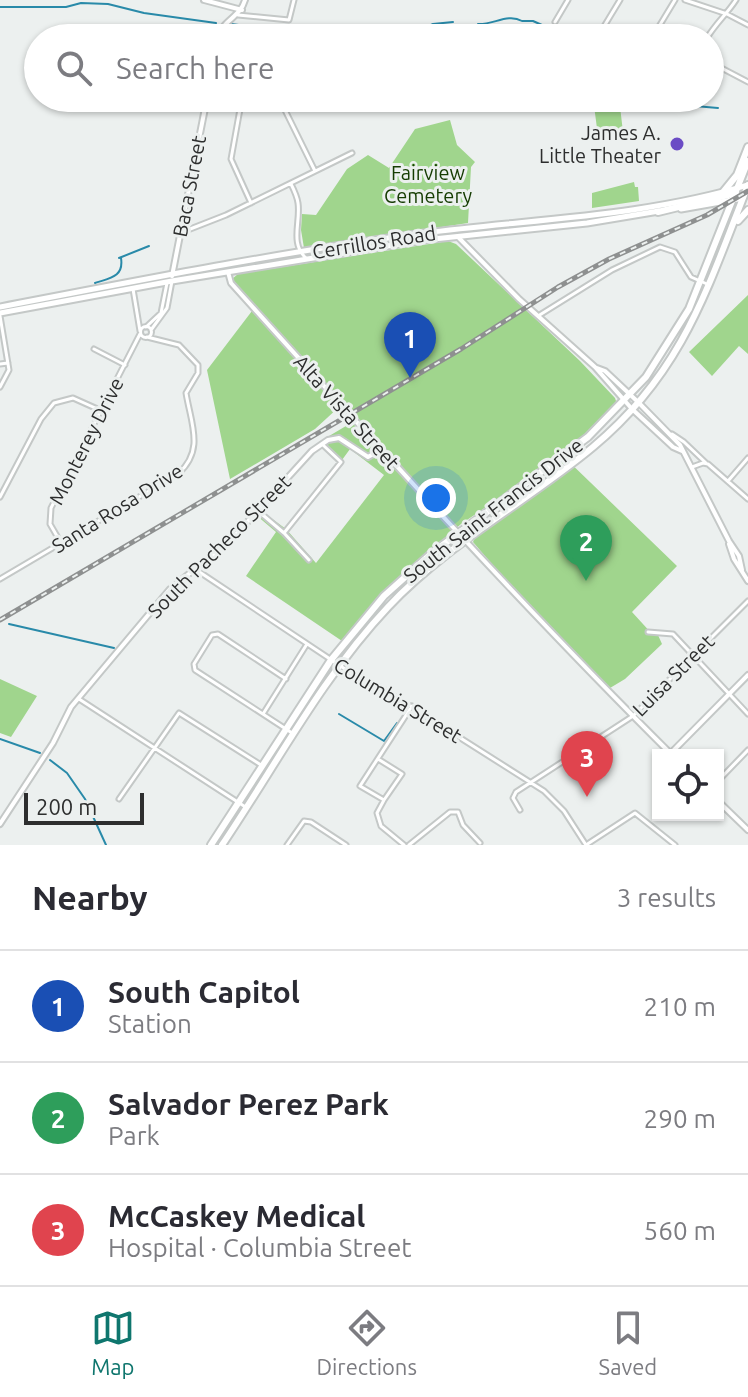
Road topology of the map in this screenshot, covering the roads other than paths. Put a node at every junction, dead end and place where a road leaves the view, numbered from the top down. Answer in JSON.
{"nodes":[{"id":1,"x":204,"y":0,"type":"edge"},
{"id":2,"x":245,"y":0,"type":"edge"},
{"id":3,"x":294,"y":0,"type":"edge"},
{"id":4,"x":568,"y":0,"type":"edge"},
{"id":5,"x":620,"y":0,"type":"edge"},
{"id":6,"x":675,"y":0,"type":"edge"},
{"id":7,"x":685,"y":0,"type":"edge"},
{"id":8,"x":736,"y":0,"type":"edge"},
{"id":9,"x":238,"y":14,"type":"junction"},
{"id":10,"x":727,"y":14,"type":"junction"},
{"id":11,"x":555,"y":22,"type":"dead end"},
{"id":12,"x":224,"y":24,"type":"edge"},
{"id":13,"x":605,"y":24,"type":"edge"},
{"id":14,"x":660,"y":24,"type":"edge"},
{"id":15,"x":716,"y":24,"type":"edge"},
{"id":16,"x":748,"y":25,"type":"edge"},
{"id":17,"x":724,"y":69,"type":"edge"},
{"id":18,"x":748,"y":82,"type":"edge"},
{"id":19,"x":204,"y":112,"type":"edge"},
{"id":20,"x":239,"y":112,"type":"edge"},
{"id":21,"x":286,"y":112,"type":"edge"},
{"id":22,"x":748,"y":147,"type":"edge"},
{"id":23,"x":352,"y":153,"type":"dead end"},
{"id":24,"x":748,"y":161,"type":"edge"},
{"id":25,"x":315,"y":171,"type":"junction"},
{"id":26,"x":290,"y":184,"type":"junction"},
{"id":27,"x":724,"y":191,"type":"junction"},
{"id":28,"x":743,"y":191,"type":"edge"},
{"id":29,"x":251,"y":203,"type":"junction"},
{"id":30,"x":748,"y":210,"type":"edge"},
{"id":31,"x":658,"y":212,"type":"joint"},
{"id":32,"x":530,"y":226,"type":"junction"},
{"id":33,"x":455,"y":230,"type":"junction"},
{"id":34,"x":180,"y":233,"type":"junction"},
{"id":35,"x":458,"y":237,"type":"junction"},
{"id":36,"x":729,"y":238,"type":"junction"},
{"id":37,"x":300,"y":254,"type":"junction"},
{"id":38,"x":307,"y":259,"type":"junction"},
{"id":39,"x":228,"y":272,"type":"junction"},
{"id":40,"x":170,"y":280,"type":"junction"},
{"id":41,"x":701,"y":282,"type":"junction"},
{"id":42,"x":710,"y":286,"type":"junction"},
{"id":43,"x":133,"y":289,"type":"junction"},
{"id":44,"x":0,"y":307,"type":"edge"},
{"id":45,"x":0,"y":315,"type":"edge"},
{"id":46,"x":538,"y":316,"type":"junction"},
{"id":47,"x":138,"y":324,"type":"junction"},
{"id":48,"x":145,"y":327,"type":"junction"},
{"id":49,"x":145,"y":335,"type":"junction"},
{"id":50,"x":94,"y":349,"type":"dead end"},
{"id":51,"x":8,"y":363,"type":"junction"},
{"id":52,"x":0,"y":364,"type":"edge"},
{"id":53,"x":125,"y":365,"type":"junction"},
{"id":54,"x":0,"y":387,"type":"edge"},
{"id":55,"x":627,"y":398,"type":"junction"},
{"id":56,"x":638,"y":402,"type":"junction"},
{"id":57,"x":632,"y":409,"type":"junction"},
{"id":58,"x":102,"y":411,"type":"junction"},
{"id":59,"x":672,"y":434,"type":"junction"},
{"id":60,"x":321,"y":444,"type":"junction"},
{"id":61,"x":380,"y":450,"type":"junction"},
{"id":62,"x":682,"y":451,"type":"junction"},
{"id":63,"x":748,"y":458,"type":"edge"},
{"id":64,"x":706,"y":463,"type":"junction"},
{"id":65,"x":692,"y":467,"type":"junction"},
{"id":66,"x":728,"y":481,"type":"junction"},
{"id":67,"x":0,"y":497,"type":"edge"},
{"id":68,"x":748,"y":499,"type":"edge"},
{"id":69,"x":257,"y":510,"type":"junction"},
{"id":70,"x":284,"y":533,"type":"junction"},
{"id":71,"x":458,"y":533,"type":"junction"},
{"id":72,"x":465,"y":541,"type":"junction"},
{"id":73,"x":61,"y":543,"type":"junction"},
{"id":74,"x":309,"y":560,"type":"dead end"},
{"id":75,"x":195,"y":569,"type":"junction"},
{"id":76,"x":0,"y":579,"type":"edge"},
{"id":77,"x":748,"y":581,"type":"edge"},
{"id":78,"x":748,"y":601,"type":"edge"},
{"id":79,"x":648,"y":632,"type":"dead end"},
{"id":80,"x":307,"y":644,"type":"junction"},
{"id":81,"x":693,"y":655,"type":"junction"},
{"id":82,"x":331,"y":660,"type":"junction"},
{"id":83,"x":340,"y":665,"type":"junction"},
{"id":84,"x":748,"y":675,"type":"edge"},
{"id":85,"x":286,"y":679,"type":"junction"},
{"id":86,"x":729,"y":694,"type":"junction"},
{"id":87,"x":78,"y":699,"type":"junction"},
{"id":88,"x":412,"y":706,"type":"junction"},
{"id":89,"x":263,"y":714,"type":"junction"},
{"id":90,"x":748,"y":714,"type":"edge"},
{"id":91,"x":633,"y":716,"type":"junction"},
{"id":92,"x":286,"y":729,"type":"junction"},
{"id":93,"x":295,"y":735,"type":"junction"},
{"id":94,"x":154,"y":748,"type":"junction"},
{"id":95,"x":666,"y":749,"type":"edge"},
{"id":96,"x":676,"y":749,"type":"edge"},
{"id":97,"x":748,"y":750,"type":"edge"},
{"id":98,"x":378,"y":759,"type":"junction"},
{"id":99,"x":262,"y":765,"type":"junction"},
{"id":100,"x":271,"y":771,"type":"junction"},
{"id":101,"x":724,"y":775,"type":"edge"},
{"id":102,"x":531,"y":782,"type":"junction"},
{"id":103,"x":119,"y":799,"type":"dead end"},
{"id":104,"x":384,"y":800,"type":"junction"},
{"id":105,"x":238,"y":802,"type":"junction"},
{"id":106,"x":724,"y":807,"type":"edge"},
{"id":107,"x":247,"y":808,"type":"junction"},
{"id":108,"x":520,"y":810,"type":"dead end"},
{"id":109,"x":0,"y":824,"type":"edge"},
{"id":110,"x":748,"y":829,"type":"edge"},
{"id":111,"x":480,"y":843,"type":"edge"},
{"id":112,"x":211,"y":845,"type":"edge"},
{"id":113,"x":222,"y":845,"type":"edge"},
{"id":114,"x":287,"y":845,"type":"edge"},
{"id":115,"x":346,"y":845,"type":"edge"},
{"id":116,"x":406,"y":845,"type":"edge"},
{"id":117,"x":586,"y":845,"type":"edge"},
{"id":118,"x":675,"y":845,"type":"edge"}],
"edges":[{"from":1,"to":9,"type":"street"},
{"from":2,"to":9,"type":"street"},
{"from":3,"to":9,"type":"street"},
{"from":4,"to":11,"type":"street"},
{"from":5,"to":13,"type":"street"},
{"from":6,"to":14,"type":"street"},
{"from":7,"to":10,"type":"street"},
{"from":8,"to":10,"type":"street"},
{"from":9,"to":12,"type":"street"},
{"from":10,"to":15,"type":"street"},
{"from":10,"to":16,"type":"street"},
{"from":17,"to":18,"type":"street"},
{"from":19,"to":34,"type":"street","name":"Baca Street"},
{"from":20,"to":29,"type":"street"},
{"from":21,"to":25,"type":"street"},
{"from":22,"to":27,"type":"highway"},
{"from":23,"to":25,"type":"street"},
{"from":24,"to":28,"type":"highway","name":"South Saint Francis Drive"},
{"from":25,"to":26,"type":"street"},
{"from":26,"to":29,"type":"street"},
{"from":26,"to":37,"type":"street"},
{"from":27,"to":28,"type":"main road","name":"Cerrillos Road"},
{"from":27,"to":32,"type":"main road","name":"Cerrillos Road"},
{"from":28,"to":31,"type":"highway"},
{"from":28,"to":36,"type":"highway","name":"South Saint Francis Drive"},
{"from":28,"to":41,"type":"highway","name":"South Saint Francis Drive"},
{"from":29,"to":34,"type":"street"},
{"from":30,"to":36,"type":"highway"},
{"from":31,"to":32,"type":"main road","name":"Cerrillos Road"},
{"from":32,"to":33,"type":"main road","name":"Cerrillos Road"},
{"from":32,"to":35,"type":"main road","name":"Cerrillos Road"},
{"from":33,"to":35,"type":"street"},
{"from":33,"to":37,"type":"main road","name":"Cerrillos Road"},
{"from":34,"to":40,"type":"street","name":"Baca Street"},
{"from":35,"to":38,"type":"main road","name":"Cerrillos Road"},
{"from":35,"to":46,"type":"street"},
{"from":36,"to":42,"type":"highway","name":"South Saint Francis Drive"},
{"from":37,"to":38,"type":"street"},
{"from":37,"to":40,"type":"main road","name":"Cerrillos Road"},
{"from":38,"to":39,"type":"main road","name":"Cerrillos Road"},
{"from":39,"to":40,"type":"main road","name":"Cerrillos Road"},
{"from":39,"to":61,"type":"street","name":"Alta Vista Street"},
{"from":40,"to":43,"type":"main road","name":"Cerrillos Road"},
{"from":40,"to":44,"type":"main road","name":"Cerrillos Road"},
{"from":40,"to":48,"type":"street"},
{"from":40,"to":49,"type":"street","name":"Monterey Drive"},
{"from":41,"to":42,"type":"street"},
{"from":41,"to":46,"type":"street"},
{"from":41,"to":55,"type":"highway","name":"South Saint Francis Drive"},
{"from":42,"to":56,"type":"highway","name":"South Saint Francis Drive"},
{"from":43,"to":45,"type":"main road","name":"Cerrillos Road"},
{"from":43,"to":47,"type":"street"},
{"from":45,"to":51,"type":"street"},
{"from":46,"to":55,"type":"street"},
{"from":47,"to":48,"type":"street"},
{"from":47,"to":49,"type":"street"},
{"from":48,"to":49,"type":"street"},
{"from":49,"to":53,"type":"street","name":"Monterey Drive"},
{"from":49,"to":73,"type":"street","name":"Santa Rosa Drive"},
{"from":50,"to":53,"type":"street"},
{"from":51,"to":52,"type":"street"},
{"from":51,"to":54,"type":"street"},
{"from":53,"to":58,"type":"street","name":"Monterey Drive"},
{"from":55,"to":56,"type":"street"},
{"from":55,"to":57,"type":"street"},
{"from":55,"to":71,"type":"highway","name":"South Saint Francis Drive"},
{"from":56,"to":57,"type":"highway","name":"South Saint Francis Drive"},
{"from":56,"to":59,"type":"street"},
{"from":57,"to":62,"type":"street"},
{"from":57,"to":72,"type":"highway","name":"South Saint Francis Drive"},
{"from":58,"to":67,"type":"street"},
{"from":58,"to":73,"type":"street","name":"Monterey Drive"},
{"from":59,"to":62,"type":"street"},
{"from":59,"to":64,"type":"street"},
{"from":60,"to":61,"type":"street"},
{"from":60,"to":69,"type":"street","name":"South Pacheco Street"},
{"from":60,"to":70,"type":"street"},
{"from":61,"to":71,"type":"street","name":"Alta Vista Street"},
{"from":62,"to":65,"type":"street"},
{"from":63,"to":66,"type":"street"},
{"from":64,"to":65,"type":"street"},
{"from":64,"to":66,"type":"street"},
{"from":65,"to":77,"type":"street"},
{"from":66,"to":68,"type":"street"},
{"from":69,"to":70,"type":"street"},
{"from":69,"to":75,"type":"street","name":"South Pacheco Street"},
{"from":70,"to":74,"type":"street"},
{"from":71,"to":72,"type":"street","name":"Alta Vista Street"},
{"from":71,"to":82,"type":"highway","name":"South Saint Francis Drive"},
{"from":72,"to":83,"type":"highway","name":"South Saint Francis Drive"},
{"from":72,"to":91,"type":"street","name":"Alta Vista Street"},
{"from":73,"to":76,"type":"street","name":"Santa Rosa Drive"},
{"from":75,"to":80,"type":"street","name":"Columbia Street"},
{"from":75,"to":87,"type":"street","name":"South Pacheco Street"},
{"from":78,"to":81,"type":"street","name":"Luisa Street"},
{"from":79,"to":81,"type":"street"},
{"from":80,"to":82,"type":"street","name":"Columbia Street"},
{"from":80,"to":85,"type":"street"},
{"from":81,"to":86,"type":"street"},
{"from":81,"to":91,"type":"street","name":"Luisa Street"},
{"from":82,"to":83,"type":"street","name":"Columbia Street"},
{"from":82,"to":92,"type":"highway","name":"South Saint Francis Drive"},
{"from":83,"to":88,"type":"street","name":"Columbia Street"},
{"from":83,"to":93,"type":"highway","name":"South Saint Francis Drive"},
{"from":84,"to":86,"type":"street"},
{"from":85,"to":89,"type":"street"},
{"from":85,"to":89,"type":"street"},
{"from":86,"to":90,"type":"street"},
{"from":86,"to":96,"type":"street"},
{"from":87,"to":94,"type":"street"},
{"from":87,"to":109,"type":"street","name":"South Pacheco Street"},
{"from":88,"to":98,"type":"street"},
{"from":88,"to":102,"type":"street","name":"Columbia Street"},
{"from":89,"to":92,"type":"street"},
{"from":91,"to":95,"type":"street","name":"Alta Vista Street"},
{"from":91,"to":102,"type":"street","name":"Luisa Street"},
{"from":92,"to":93,"type":"street"},
{"from":92,"to":99,"type":"highway","name":"South Saint Francis Drive"},
{"from":93,"to":100,"type":"highway","name":"South Saint Francis Drive"},
{"from":94,"to":99,"type":"street"},
{"from":94,"to":103,"type":"street"},
{"from":94,"to":105,"type":"street"},
{"from":97,"to":101,"type":"street"},
{"from":98,"to":104,"type":"street"},
{"from":98,"to":104,"type":"street"},
{"from":99,"to":100,"type":"street"},
{"from":99,"to":105,"type":"highway","name":"South Saint Francis Drive"},
{"from":100,"to":107,"type":"highway","name":"South Saint Francis Drive"},
{"from":102,"to":108,"type":"street","name":"Luisa Street"},
{"from":102,"to":117,"type":"street","name":"Columbia Street"},
{"from":104,"to":116,"type":"street"},
{"from":105,"to":107,"type":"street"},
{"from":105,"to":112,"type":"highway","name":"South Saint Francis Drive"},
{"from":106,"to":110,"type":"street"},
{"from":107,"to":113,"type":"highway","name":"South Saint Francis Drive"},
{"from":111,"to":116,"type":"street"},
{"from":114,"to":115,"type":"street"},
{"from":117,"to":118,"type":"street"}]}
